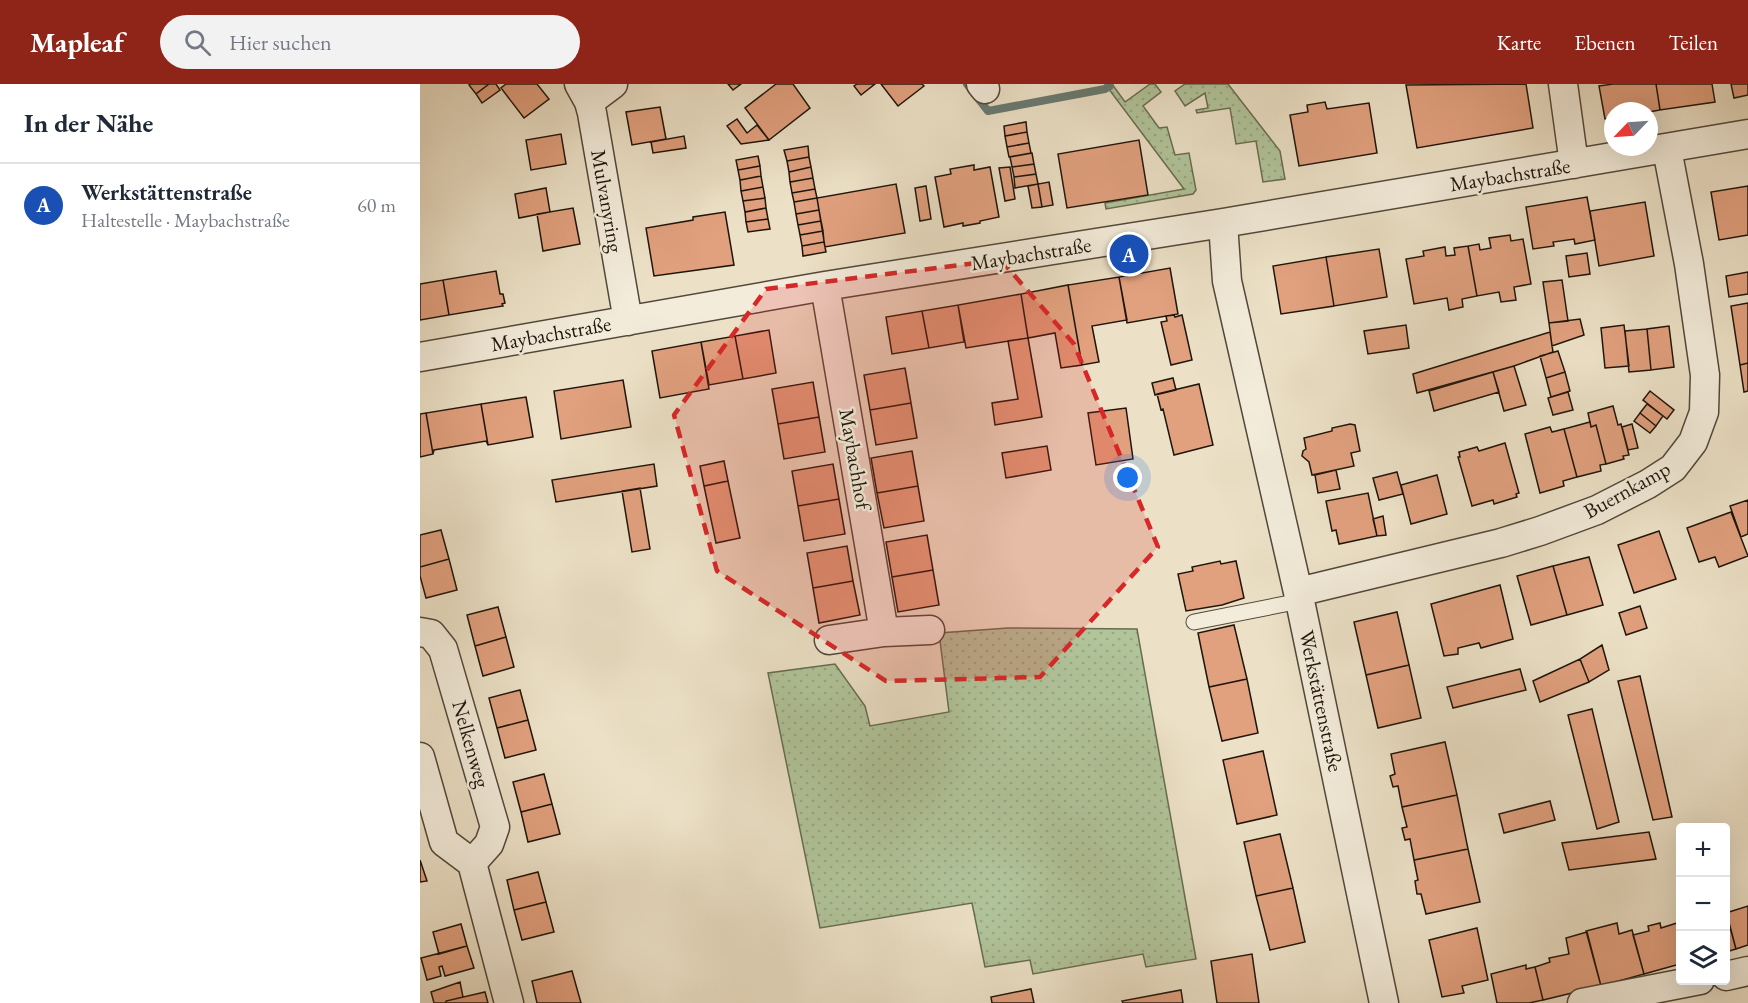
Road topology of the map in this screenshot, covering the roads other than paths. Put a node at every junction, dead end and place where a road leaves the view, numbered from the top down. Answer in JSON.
{"nodes":[{"id":1,"x":613,"y":84,"type":"edge"},
{"id":2,"x":1563,"y":84,"type":"edge"},
{"id":3,"x":584,"y":93,"type":"edge"},
{"id":4,"x":1748,"y":134,"type":"edge"},
{"id":5,"x":1667,"y":149,"type":"junction"},
{"id":6,"x":1574,"y":164,"type":"junction"},
{"id":7,"x":1223,"y":223,"type":"junction"},
{"id":8,"x":825,"y":286,"type":"junction"},
{"id":9,"x":628,"y":321,"type":"junction"},
{"id":10,"x":420,"y":357,"type":"edge"},
{"id":11,"x":1299,"y":596,"type":"junction"},
{"id":12,"x":1194,"y":622,"type":"dead end"},
{"id":13,"x":930,"y":630,"type":"dead end"},
{"id":14,"x":420,"y":632,"type":"edge"},
{"id":15,"x":884,"y":632,"type":"junction"},
{"id":16,"x":829,"y":640,"type":"dead end"},
{"id":17,"x":420,"y":757,"type":"edge"},
{"id":18,"x":472,"y":863,"type":"junction"},
{"id":19,"x":1748,"y":971,"type":"edge"},
{"id":20,"x":1730,"y":975,"type":"edge"},
{"id":21,"x":1679,"y":985,"type":"edge"},
{"id":22,"x":509,"y":1003,"type":"edge"},
{"id":23,"x":1384,"y":1003,"type":"edge"},
{"id":24,"x":1582,"y":1003,"type":"edge"}],
"edges":[{"from":1,"to":3,"type":"street"},
{"from":2,"to":6,"type":"street"},
{"from":3,"to":9,"type":"street","name":"Mulvanyring"},
{"from":4,"to":5,"type":"street","name":"Maybachstraße"},
{"from":5,"to":6,"type":"street","name":"Maybachstraße"},
{"from":5,"to":11,"type":"street","name":"Buernkamp"},
{"from":6,"to":7,"type":"street","name":"Maybachstraße"},
{"from":7,"to":8,"type":"street","name":"Maybachstraße"},
{"from":7,"to":11,"type":"street","name":"Werkstättenstraße"},
{"from":8,"to":9,"type":"street","name":"Maybachstraße"},
{"from":8,"to":15,"type":"street","name":"Maybachhof"},
{"from":9,"to":10,"type":"street","name":"Maybachstraße"},
{"from":11,"to":12,"type":"lane"},
{"from":11,"to":23,"type":"street","name":"Werkstättenstraße"},
{"from":13,"to":15,"type":"street"},
{"from":14,"to":18,"type":"street","name":"Nelkenweg"},
{"from":15,"to":16,"type":"street"},
{"from":17,"to":18,"type":"street"},
{"from":18,"to":22,"type":"street"},
{"from":19,"to":20,"type":"street"},
{"from":21,"to":24,"type":"street"}]}
